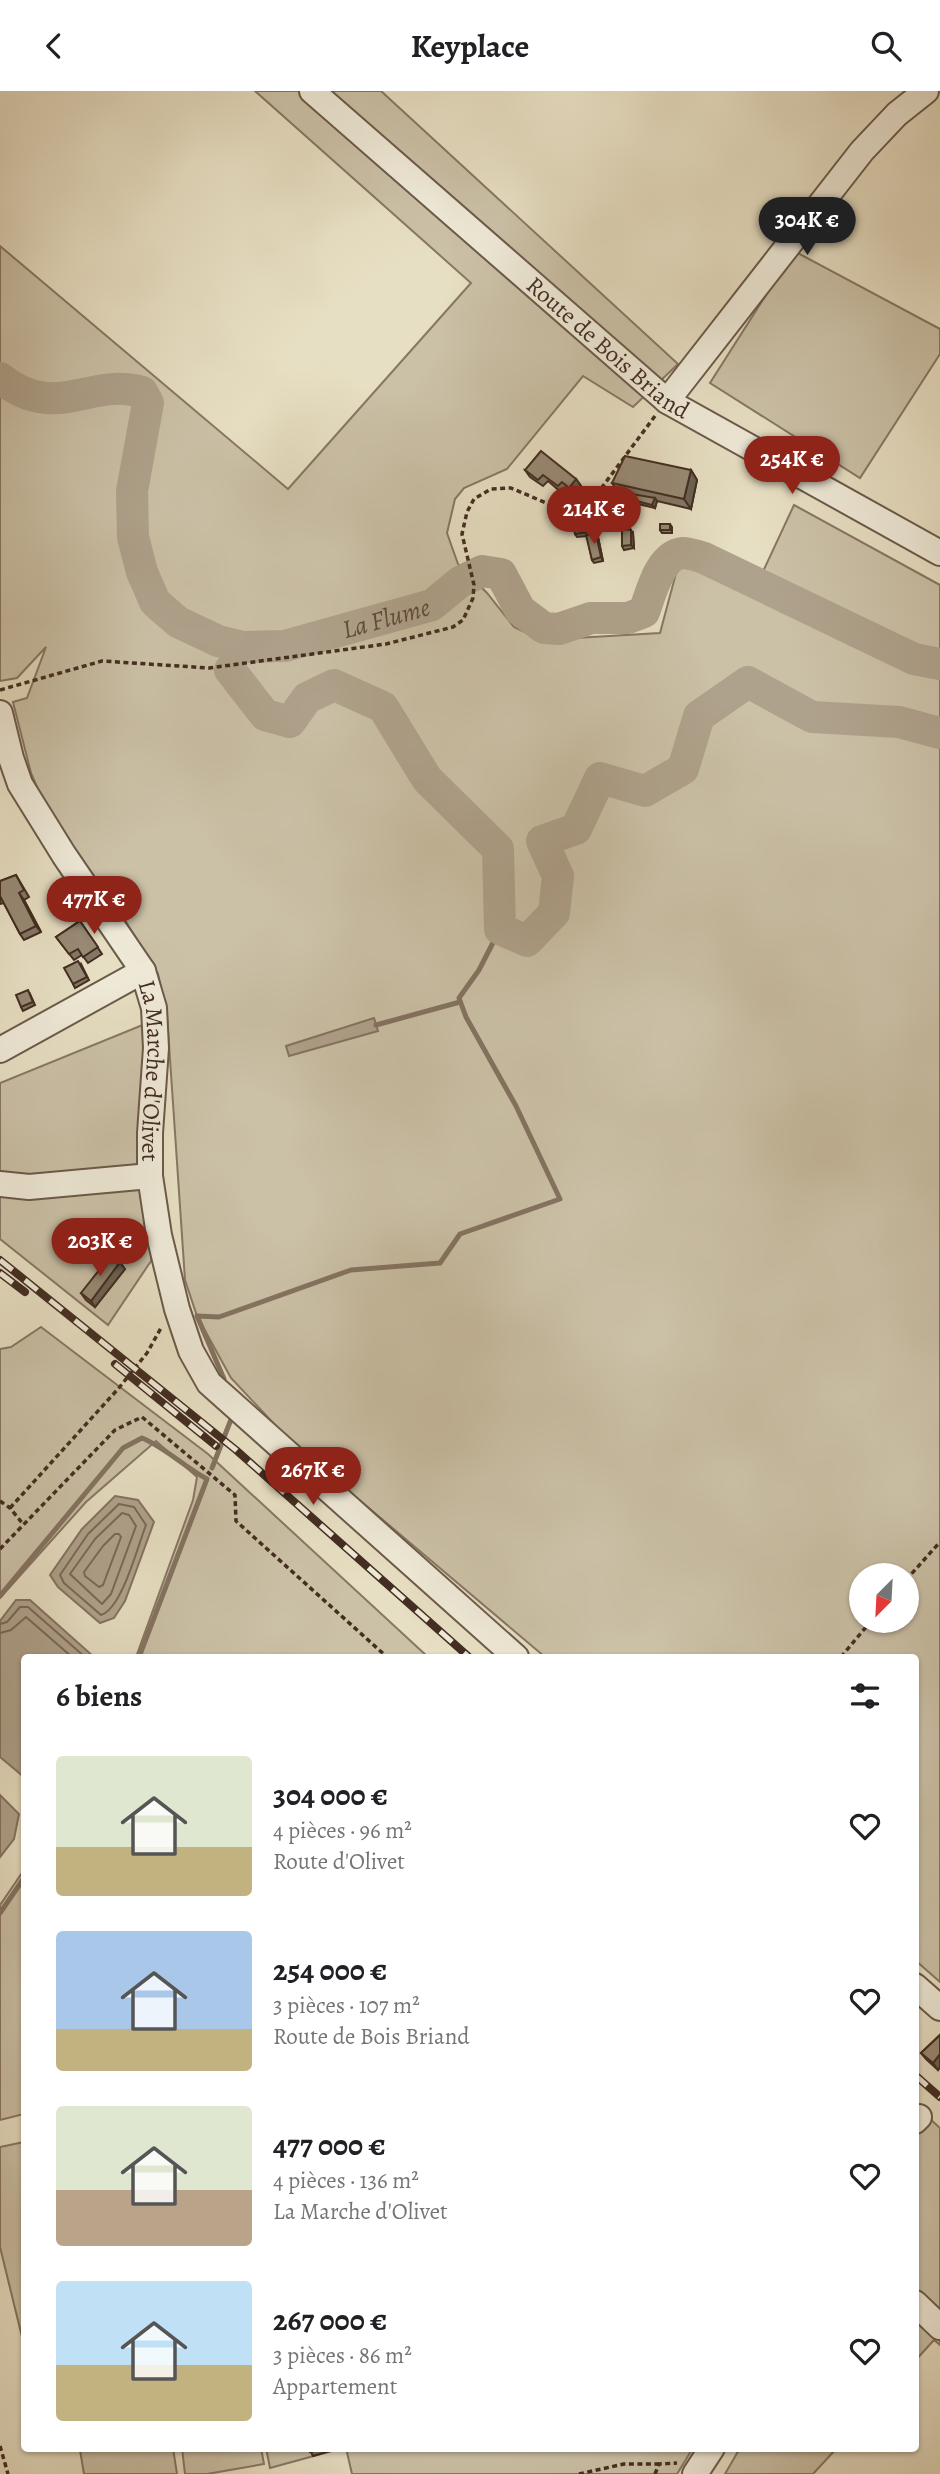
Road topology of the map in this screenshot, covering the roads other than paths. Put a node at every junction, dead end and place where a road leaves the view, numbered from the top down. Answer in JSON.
{"nodes":[{"id":1,"x":312,"y":91,"type":"edge"},
{"id":2,"x":926,"y":91,"type":"edge"},
{"id":3,"x":667,"y":401,"type":"junction"},
{"id":4,"x":940,"y":553,"type":"edge"},
{"id":5,"x":0,"y":713,"type":"edge"},
{"id":6,"x":143,"y":971,"type":"junction"},
{"id":7,"x":0,"y":1050,"type":"edge"},
{"id":8,"x":150,"y":1176,"type":"junction"},
{"id":9,"x":0,"y":1184,"type":"edge"},
{"id":10,"x":513,"y":1654,"type":"edge"},
{"id":11,"x":919,"y":1990,"type":"edge"},
{"id":12,"x":940,"y":2008,"type":"edge"},
{"id":13,"x":919,"y":2308,"type":"edge"},
{"id":14,"x":940,"y":2327,"type":"edge"},
{"id":15,"x":709,"y":2452,"type":"edge"},
{"id":16,"x":695,"y":2474,"type":"edge"}],
"edges":[{"from":1,"to":3,"type":"street","name":"Route de Bois Briand"},
{"from":2,"to":3,"type":"street"},
{"from":3,"to":4,"type":"street","name":"Route de Bois Briand"},
{"from":5,"to":6,"type":"street","name":"La Marche d'Olivet"},
{"from":6,"to":7,"type":"street"},
{"from":6,"to":8,"type":"street","name":"La Marche d'Olivet"},
{"from":8,"to":9,"type":"street"},
{"from":8,"to":10,"type":"street","name":"La Marche d'Olivet"},
{"from":11,"to":12,"type":"street"},
{"from":13,"to":14,"type":"street"},
{"from":15,"to":16,"type":"street"}]}
